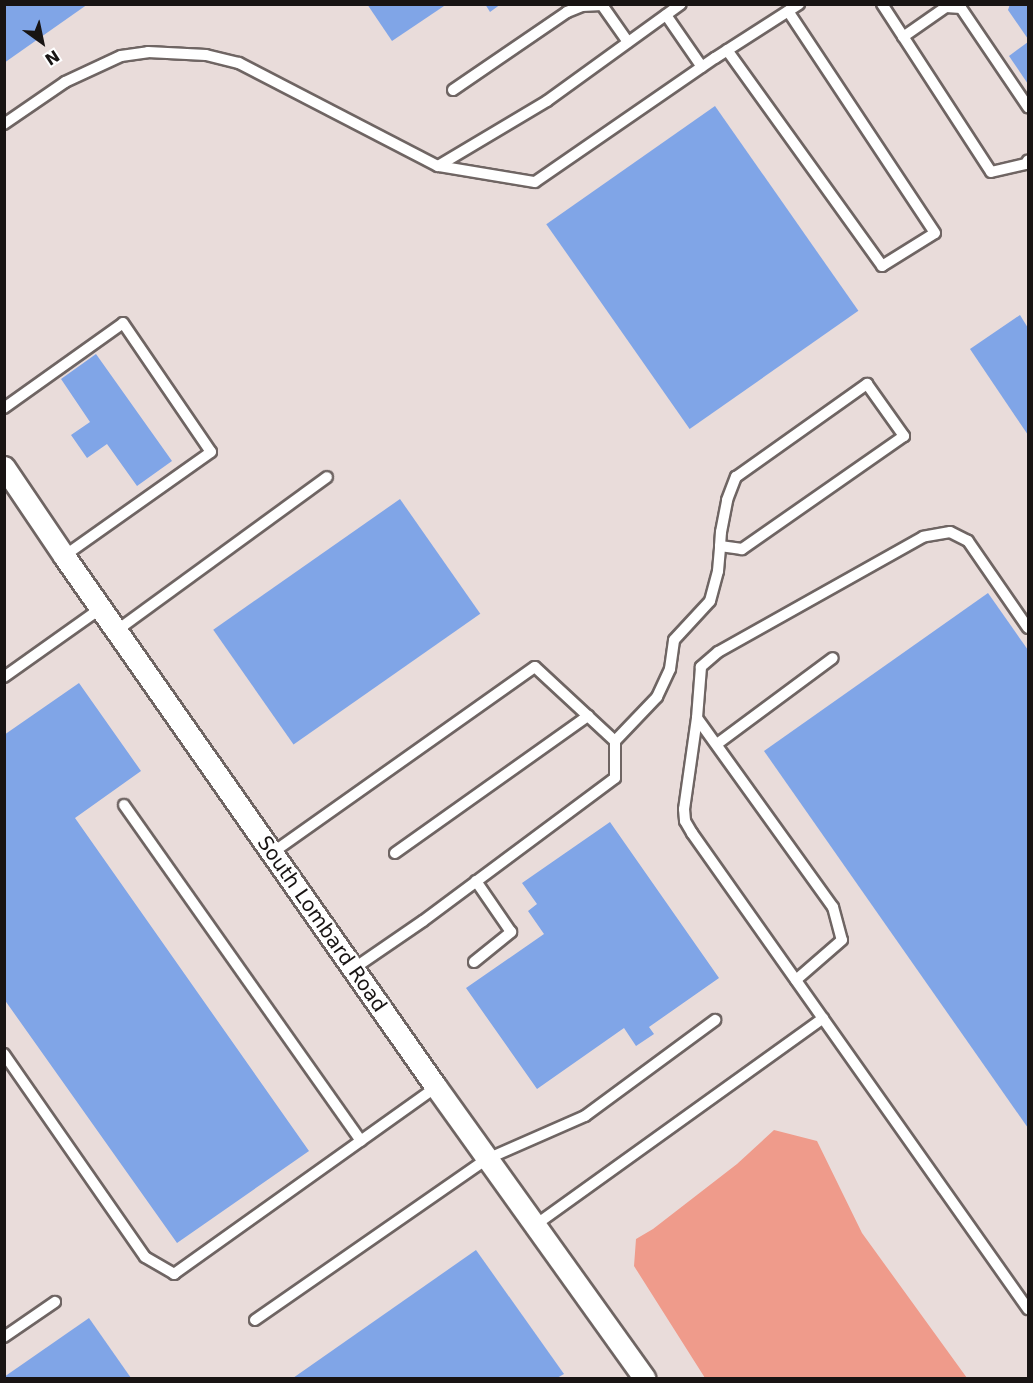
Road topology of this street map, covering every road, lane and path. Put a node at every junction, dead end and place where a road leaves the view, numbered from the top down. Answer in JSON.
{"nodes":[{"id":1,"x":681,"y":4,"type":"edge"},
{"id":2,"x":799,"y":4,"type":"edge"},
{"id":3,"x":882,"y":4,"type":"edge"},
{"id":4,"x":788,"y":11,"type":"junction"},
{"id":5,"x":666,"y":15,"type":"junction"},
{"id":6,"x":903,"y":37,"type":"junction"},
{"id":7,"x":628,"y":42,"type":"junction"},
{"id":8,"x":727,"y":50,"type":"junction"},
{"id":9,"x":702,"y":67,"type":"junction"},
{"id":10,"x":453,"y":90,"type":"dead end"},
{"id":11,"x":1029,"y":107,"type":"edge"},
{"id":12,"x":4,"y":124,"type":"edge"},
{"id":13,"x":1029,"y":160,"type":"edge"},
{"id":14,"x":438,"y":166,"type":"junction"},
{"id":15,"x":4,"y":408,"type":"edge"},
{"id":16,"x":4,"y":467,"type":"edge"},
{"id":17,"x":327,"y":477,"type":"dead end"},
{"id":18,"x":720,"y":546,"type":"junction"},
{"id":19,"x":64,"y":556,"type":"junction"},
{"id":20,"x":100,"y":608,"type":"junction"},
{"id":21,"x":1029,"y":628,"type":"edge"},
{"id":22,"x":116,"y":631,"type":"junction"},
{"id":23,"x":833,"y":658,"type":"dead end"},
{"id":24,"x":4,"y":677,"type":"edge"},
{"id":25,"x":588,"y":716,"type":"junction"},
{"id":26,"x":697,"y":718,"type":"junction"},
{"id":27,"x":615,"y":741,"type":"junction"},
{"id":28,"x":717,"y":744,"type":"junction"},
{"id":29,"x":124,"y":805,"type":"dead end"},
{"id":30,"x":272,"y":853,"type":"junction"},
{"id":31,"x":395,"y":853,"type":"dead end"},
{"id":32,"x":476,"y":881,"type":"junction"},
{"id":33,"x":474,"y":962,"type":"dead end"},
{"id":34,"x":353,"y":969,"type":"junction"},
{"id":35,"x":796,"y":980,"type":"junction"},
{"id":36,"x":823,"y":1018,"type":"junction"},
{"id":37,"x":715,"y":1020,"type":"dead end"},
{"id":38,"x":4,"y":1054,"type":"edge"},
{"id":39,"x":436,"y":1087,"type":"junction"},
{"id":40,"x":361,"y":1141,"type":"junction"},
{"id":41,"x":487,"y":1159,"type":"junction"},
{"id":42,"x":534,"y":1226,"type":"junction"},
{"id":43,"x":55,"y":1302,"type":"dead end"},
{"id":44,"x":1029,"y":1310,"type":"edge"},
{"id":45,"x":255,"y":1320,"type":"dead end"},
{"id":46,"x":4,"y":1337,"type":"edge"},
{"id":47,"x":644,"y":1378,"type":"edge"}],
"edges":[{"from":1,"to":5,"type":"lane"},
{"from":2,"to":4,"type":"lane"},
{"from":3,"to":6,"type":"lane"},
{"from":4,"to":8,"type":"lane"},
{"from":4,"to":8,"type":"lane"},
{"from":5,"to":7,"type":"lane"},
{"from":5,"to":9,"type":"lane"},
{"from":6,"to":11,"type":"lane"},
{"from":6,"to":13,"type":"lane"},
{"from":7,"to":10,"type":"lane"},
{"from":7,"to":14,"type":"lane"},
{"from":8,"to":9,"type":"lane"},
{"from":9,"to":14,"type":"lane"},
{"from":12,"to":14,"type":"lane"},
{"from":15,"to":19,"type":"lane"},
{"from":16,"to":19,"type":"street","name":"South Lombard Road"},
{"from":17,"to":22,"type":"lane"},
{"from":18,"to":18,"type":"lane"},
{"from":18,"to":27,"type":"lane"},
{"from":19,"to":20,"type":"street","name":"South Lombard Road"},
{"from":20,"to":22,"type":"street","name":"South Lombard Road"},
{"from":20,"to":24,"type":"lane"},
{"from":21,"to":26,"type":"lane"},
{"from":22,"to":30,"type":"street","name":"South Lombard Road"},
{"from":23,"to":28,"type":"lane"},
{"from":25,"to":27,"type":"lane"},
{"from":25,"to":30,"type":"lane"},
{"from":25,"to":31,"type":"lane"},
{"from":26,"to":28,"type":"lane"},
{"from":26,"to":35,"type":"lane"},
{"from":27,"to":32,"type":"lane"},
{"from":28,"to":35,"type":"lane"},
{"from":29,"to":40,"type":"lane"},
{"from":30,"to":34,"type":"street","name":"South Lombard Road"},
{"from":32,"to":33,"type":"lane"},
{"from":32,"to":34,"type":"lane"},
{"from":34,"to":39,"type":"street","name":"South Lombard Road"},
{"from":35,"to":36,"type":"lane"},
{"from":36,"to":42,"type":"lane"},
{"from":36,"to":44,"type":"lane"},
{"from":37,"to":41,"type":"lane"},
{"from":38,"to":40,"type":"lane"},
{"from":39,"to":40,"type":"lane"},
{"from":39,"to":41,"type":"street","name":"South Lombard Road"},
{"from":41,"to":42,"type":"street","name":"South Lombard Road"},
{"from":41,"to":45,"type":"lane"},
{"from":42,"to":47,"type":"street","name":"South Lombard Road"},
{"from":43,"to":46,"type":"lane"}]}
